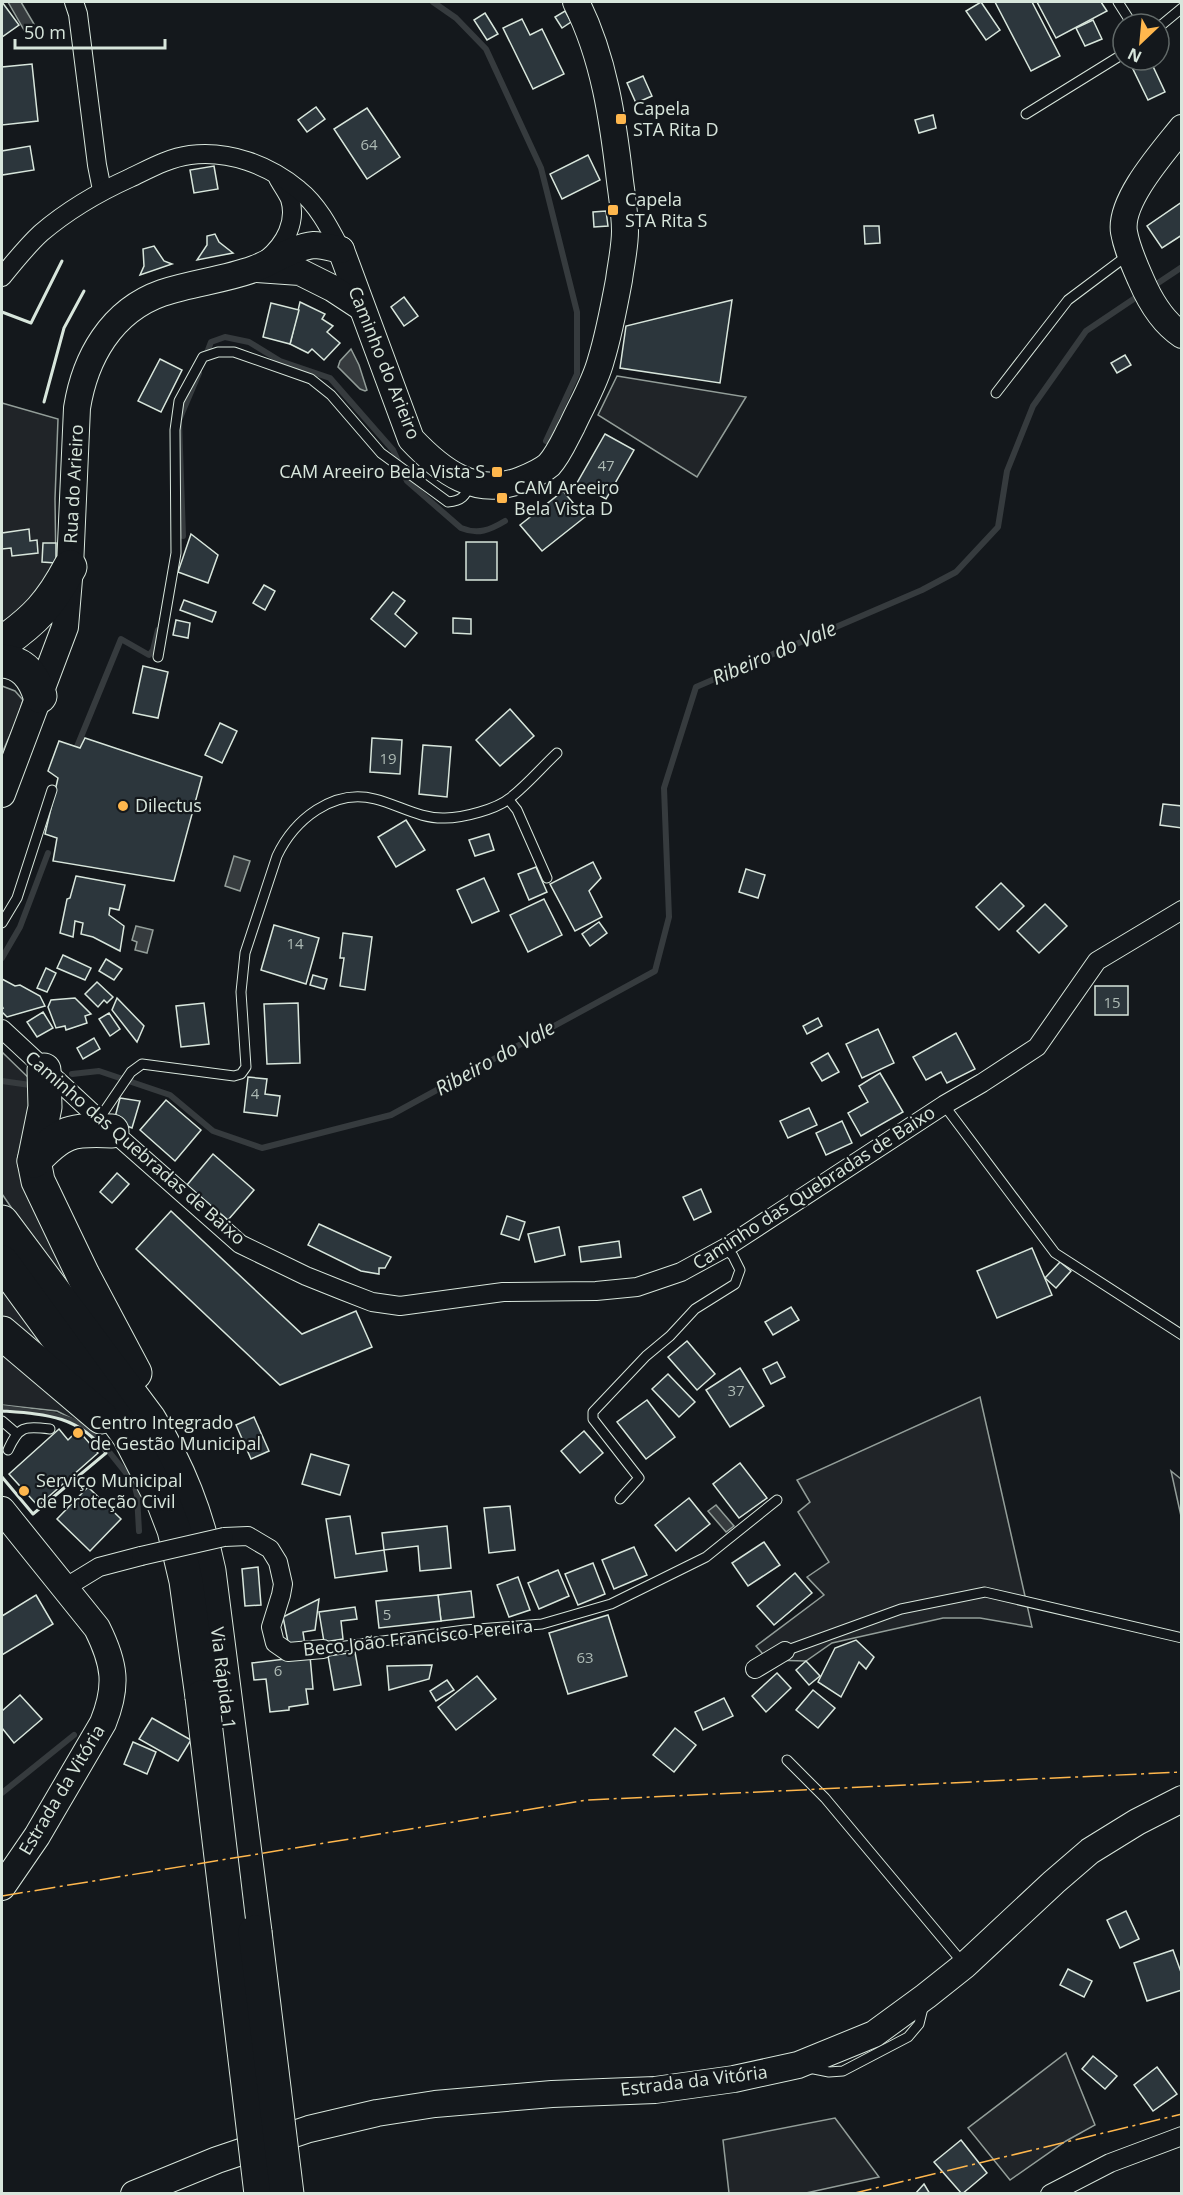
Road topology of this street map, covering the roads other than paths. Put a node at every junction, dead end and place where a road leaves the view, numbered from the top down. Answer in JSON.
{"nodes":[{"id":1,"x":74,"y":2,"type":"edge"},
{"id":2,"x":576,"y":2,"type":"edge"},
{"id":3,"x":1111,"y":61,"type":"edge"},
{"id":4,"x":1026,"y":114,"type":"dead end"},
{"id":5,"x":1182,"y":128,"type":"edge"},
{"id":6,"x":277,"y":176,"type":"junction"},
{"id":7,"x":102,"y":190,"type":"junction"},
{"id":8,"x":340,"y":250,"type":"junction"},
{"id":9,"x":1130,"y":253,"type":"junction"},
{"id":10,"x":254,"y":269,"type":"junction"},
{"id":11,"x":300,"y":272,"type":"junction"},
{"id":12,"x":2,"y":277,"type":"edge"},
{"id":13,"x":361,"y":307,"type":"junction"},
{"id":14,"x":1177,"y":332,"type":"edge"},
{"id":15,"x":996,"y":393,"type":"dead end"},
{"id":16,"x":471,"y":484,"type":"junction"},
{"id":17,"x":70,"y":567,"type":"junction"},
{"id":18,"x":2,"y":644,"type":"edge"},
{"id":19,"x":158,"y":657,"type":"dead end"},
{"id":20,"x":2,"y":661,"type":"edge"},
{"id":21,"x":40,"y":696,"type":"junction"},
{"id":22,"x":557,"y":753,"type":"dead end"},
{"id":23,"x":52,"y":790,"type":"dead end"},
{"id":24,"x":2,"y":794,"type":"edge"},
{"id":25,"x":509,"y":800,"type":"junction"},
{"id":26,"x":547,"y":878,"type":"dead end"},
{"id":27,"x":1182,"y":910,"type":"edge"},
{"id":28,"x":2,"y":923,"type":"edge"},
{"id":29,"x":2,"y":1029,"type":"edge"},
{"id":30,"x":44,"y":1070,"type":"junction"},
{"id":31,"x":944,"y":1105,"type":"junction"},
{"id":32,"x":105,"y":1125,"type":"junction"},
{"id":33,"x":34,"y":1161,"type":"junction"},
{"id":34,"x":2,"y":1222,"type":"edge"},
{"id":35,"x":725,"y":1248,"type":"junction"},
{"id":36,"x":2,"y":1262,"type":"edge"},
{"id":37,"x":2,"y":1333,"type":"edge"},
{"id":38,"x":1182,"y":1335,"type":"edge"},
{"id":39,"x":2,"y":1421,"type":"edge"},
{"id":40,"x":50,"y":1429,"type":"dead end"},
{"id":41,"x":16,"y":1433,"type":"junction"},
{"id":42,"x":8,"y":1450,"type":"dead end"},
{"id":43,"x":155,"y":1455,"type":"junction"},
{"id":44,"x":620,"y":1499,"type":"dead end"},
{"id":45,"x":777,"y":1500,"type":"dead end"},
{"id":46,"x":2,"y":1510,"type":"edge"},
{"id":47,"x":63,"y":1589,"type":"junction"},
{"id":48,"x":1182,"y":1638,"type":"edge"},
{"id":49,"x":324,"y":1649,"type":"joint"},
{"id":50,"x":785,"y":1652,"type":"joint"},
{"id":51,"x":755,"y":1669,"type":"dead end"},
{"id":52,"x":213,"y":1695,"type":"junction"},
{"id":53,"x":787,"y":1760,"type":"dead end"},
{"id":54,"x":1182,"y":1799,"type":"edge"},
{"id":55,"x":2,"y":1887,"type":"edge"},
{"id":56,"x":965,"y":1965,"type":"junction"},
{"id":57,"x":1182,"y":2136,"type":"edge"},
{"id":58,"x":140,"y":2192,"type":"edge"},
{"id":59,"x":261,"y":2193,"type":"edge"},
{"id":60,"x":287,"y":2193,"type":"edge"},
{"id":61,"x":1050,"y":2193,"type":"edge"}],
"edges":[{"from":1,"to":7,"type":"street"},
{"from":2,"to":16,"type":"main road","name":"Caminho do Arieiro"},
{"from":3,"to":4,"type":"lane"},
{"from":5,"to":9,"type":"main road"},
{"from":6,"to":7,"type":"street","name":"Caminho do Arieiro"},
{"from":6,"to":8,"type":"street","name":"Caminho do Arieiro"},
{"from":6,"to":10,"type":"street"},
{"from":7,"to":12,"type":"street","name":"Caminho do Arieiro"},
{"from":8,"to":10,"type":"main road","name":"Rua do Arieiro"},
{"from":8,"to":11,"type":"main road","name":"Rua do Arieiro"},
{"from":8,"to":13,"type":"main road","name":"Caminho do Arieiro"},
{"from":9,"to":14,"type":"main road"},
{"from":9,"to":15,"type":"lane"},
{"from":10,"to":11,"type":"main road","name":"Rua do Arieiro"},
{"from":10,"to":17,"type":"main road","name":"Rua do Arieiro"},
{"from":11,"to":13,"type":"main road","name":"Rua do Arieiro"},
{"from":13,"to":16,"type":"main road","name":"Caminho do Arieiro"},
{"from":16,"to":19,"type":"lane"},
{"from":17,"to":18,"type":"highway"},
{"from":17,"to":21,"type":"main road","name":"Rua do Arieiro"},
{"from":20,"to":21,"type":"highway"},
{"from":21,"to":24,"type":"main road","name":"Rua do Arieiro"},
{"from":22,"to":25,"type":"lane"},
{"from":23,"to":28,"type":"lane"},
{"from":25,"to":26,"type":"lane"},
{"from":25,"to":32,"type":"lane"},
{"from":27,"to":31,"type":"street","name":"Caminho das Quebradas de Baixo"},
{"from":29,"to":30,"type":"street","name":"Caminho das Quebradas de Baixo"},
{"from":30,"to":32,"type":"street","name":"Caminho das Quebradas de Baixo"},
{"from":30,"to":33,"type":"highway"},
{"from":31,"to":35,"type":"street","name":"Caminho das Quebradas de Baixo"},
{"from":31,"to":38,"type":"lane"},
{"from":32,"to":33,"type":"highway"},
{"from":32,"to":35,"type":"street","name":"Caminho das Quebradas de Baixo"},
{"from":33,"to":43,"type":"highway"},
{"from":34,"to":43,"type":"highway","name":"Via Rápida 1"},
{"from":35,"to":44,"type":"lane"},
{"from":36,"to":43,"type":"highway","name":"Via Rápida 1"},
{"from":37,"to":43,"type":"highway"},
{"from":39,"to":41,"type":"lane"},
{"from":40,"to":41,"type":"lane"},
{"from":41,"to":42,"type":"lane"},
{"from":43,"to":52,"type":"highway","name":"Via Rápida 1"},
{"from":45,"to":49,"type":"lane","name":"Beco João Francisco Pereira"},
{"from":46,"to":47,"type":"main road","name":"Estrada da Vitória"},
{"from":47,"to":49,"type":"street","name":"Beco João Francisco Pereira","bridge":true},
{"from":47,"to":55,"type":"main road","name":"Estrada da Vitória"},
{"from":48,"to":50,"type":"lane"},
{"from":50,"to":51,"type":"street"},
{"from":52,"to":59,"type":"highway","name":"Via Rápida 1","bridge":true},
{"from":52,"to":60,"type":"highway","name":"Via Rápida 1","bridge":true},
{"from":53,"to":56,"type":"lane"},
{"from":54,"to":56,"type":"main road","name":"Estrada da Vitória"},
{"from":56,"to":58,"type":"main road","name":"Estrada da Vitória"},
{"from":57,"to":61,"type":"street"}]}
